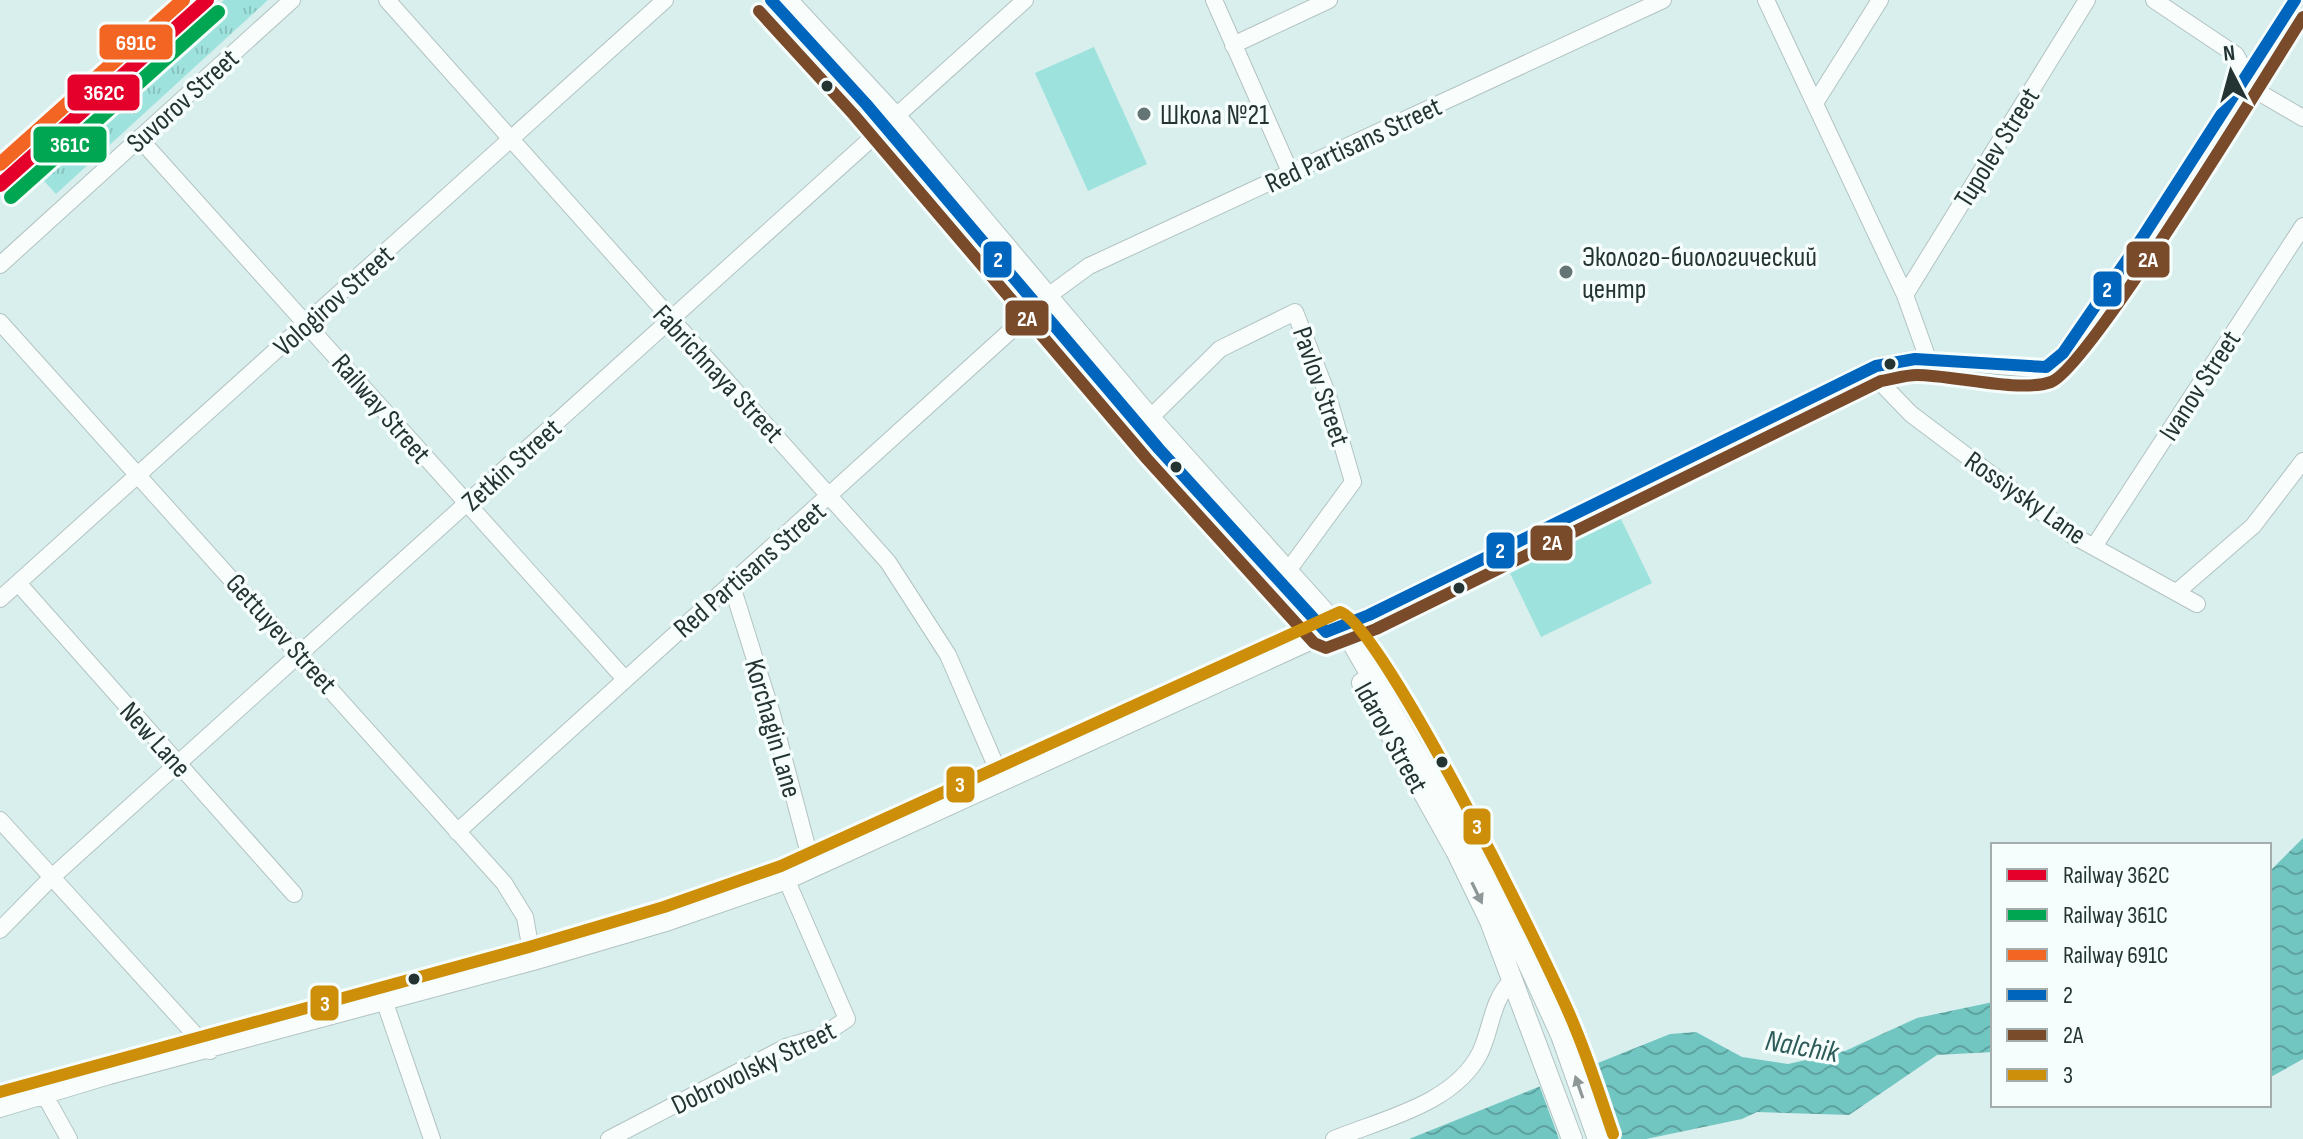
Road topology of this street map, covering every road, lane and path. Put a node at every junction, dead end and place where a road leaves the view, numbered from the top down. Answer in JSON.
{"nodes":[{"id":1,"x":292,"y":0,"type":"edge"},
{"id":2,"x":387,"y":0,"type":"edge"},
{"id":3,"x":665,"y":0,"type":"edge"},
{"id":4,"x":771,"y":0,"type":"edge"},
{"id":5,"x":787,"y":0,"type":"edge"},
{"id":6,"x":1025,"y":0,"type":"edge"},
{"id":7,"x":1214,"y":0,"type":"edge"},
{"id":8,"x":1329,"y":0,"type":"edge"},
{"id":9,"x":1663,"y":0,"type":"edge"},
{"id":10,"x":1766,"y":0,"type":"edge"},
{"id":11,"x":1880,"y":0,"type":"edge"},
{"id":12,"x":2087,"y":0,"type":"edge"},
{"id":13,"x":2154,"y":0,"type":"edge"},
{"id":14,"x":2295,"y":0,"type":"edge"},
{"id":15,"x":1233,"y":45,"type":"junction"},
{"id":16,"x":2247,"y":74,"type":"junction"},
{"id":17,"x":1815,"y":103,"type":"junction"},
{"id":18,"x":2303,"y":118,"type":"edge"},
{"id":19,"x":889,"y":120,"type":"junction"},
{"id":20,"x":139,"y":138,"type":"junction"},
{"id":21,"x":510,"y":140,"type":"junction"},
{"id":22,"x":1291,"y":174,"type":"junction"},
{"id":23,"x":2303,"y":226,"type":"edge"},
{"id":24,"x":0,"y":265,"type":"edge"},
{"id":25,"x":1905,"y":295,"type":"junction"},
{"id":26,"x":1043,"y":300,"type":"junction"},
{"id":27,"x":670,"y":321,"type":"junction"},
{"id":28,"x":0,"y":322,"type":"edge"},
{"id":29,"x":308,"y":322,"type":"junction"},
{"id":30,"x":1928,"y":359,"type":"junction"},
{"id":31,"x":1876,"y":366,"type":"junction"},
{"id":32,"x":1150,"y":418,"type":"junction"},
{"id":33,"x":2303,"y":461,"type":"edge"},
{"id":34,"x":138,"y":475,"type":"junction"},
{"id":35,"x":832,"y":496,"type":"junction"},
{"id":36,"x":466,"y":505,"type":"junction"},
{"id":37,"x":2095,"y":545,"type":"junction"},
{"id":38,"x":1287,"y":572,"type":"junction"},
{"id":39,"x":18,"y":583,"type":"junction"},
{"id":40,"x":732,"y":586,"type":"junction"},
{"id":41,"x":2178,"y":591,"type":"junction"},
{"id":42,"x":0,"y":599,"type":"edge"},
{"id":43,"x":2197,"y":604,"type":"dead end"},
{"id":44,"x":1332,"y":630,"type":"junction"},
{"id":45,"x":301,"y":653,"type":"junction"},
{"id":46,"x":624,"y":678,"type":"junction"},
{"id":47,"x":178,"y":763,"type":"junction"},
{"id":48,"x":1002,"y":780,"type":"junction"},
{"id":49,"x":0,"y":820,"type":"edge"},
{"id":50,"x":457,"y":832,"type":"junction"},
{"id":51,"x":813,"y":869,"type":"junction"},
{"id":52,"x":52,"y":877,"type":"junction"},
{"id":53,"x":787,"y":881,"type":"junction"},
{"id":54,"x":294,"y":894,"type":"dead end"},
{"id":55,"x":0,"y":930,"type":"edge"},
{"id":56,"x":533,"y":962,"type":"junction"},
{"id":57,"x":1512,"y":980,"type":"junction"},
{"id":58,"x":385,"y":1003,"type":"junction"},
{"id":59,"x":210,"y":1051,"type":"junction"},
{"id":60,"x":44,"y":1094,"type":"junction"},
{"id":61,"x":0,"y":1109,"type":"edge"},
{"id":62,"x":69,"y":1139,"type":"edge"},
{"id":63,"x":432,"y":1139,"type":"edge"},
{"id":64,"x":609,"y":1139,"type":"edge"},
{"id":65,"x":1334,"y":1139,"type":"edge"},
{"id":66,"x":1572,"y":1139,"type":"edge"},
{"id":67,"x":1598,"y":1139,"type":"edge"}],
"edges":[{"from":1,"to":20,"type":"street","name":"Suvorov Street"},
{"from":2,"to":21,"type":"street","name":"Fabrichnaya Street"},
{"from":3,"to":21,"type":"street","name":"Vologirov Street"},
{"from":4,"to":19,"type":"main road","name":"Idarov Street"},
{"from":5,"to":19,"type":"main road","name":"Idarov Street"},
{"from":6,"to":19,"type":"street","name":"Zetkin Street"},
{"from":7,"to":15,"type":"street"},
{"from":8,"to":15,"type":"street"},
{"from":9,"to":22,"type":"street","name":"Red Partisans Street"},
{"from":10,"to":17,"type":"street"},
{"from":11,"to":17,"type":"street"},
{"from":12,"to":25,"type":"street","name":"Tupolev Street"},
{"from":13,"to":16,"type":"street"},
{"from":14,"to":16,"type":"street"},
{"from":15,"to":22,"type":"street"},
{"from":16,"to":18,"type":"street"},
{"from":16,"to":30,"type":"street"},
{"from":17,"to":25,"type":"street"},
{"from":19,"to":26,"type":"main road","name":"Idarov Street"},
{"from":19,"to":27,"type":"street","name":"Zetkin Street"},
{"from":20,"to":24,"type":"street","name":"Suvorov Street"},
{"from":20,"to":29,"type":"street","name":"Railway Street"},
{"from":21,"to":27,"type":"street","name":"Fabrichnaya Street"},
{"from":21,"to":29,"type":"street","name":"Vologirov Street"},
{"from":22,"to":26,"type":"street","name":"Red Partisans Street"},
{"from":23,"to":37,"type":"street","name":"Ivanov Street"},
{"from":25,"to":30,"type":"street"},
{"from":26,"to":32,"type":"main road","name":"Idarov Street"},
{"from":26,"to":35,"type":"street","name":"Red Partisans Street"},
{"from":26,"to":44,"type":"main road","name":"Idarov Street"},
{"from":27,"to":35,"type":"street","name":"Fabrichnaya Street"},
{"from":27,"to":36,"type":"street","name":"Zetkin Street"},
{"from":28,"to":34,"type":"street","name":"Gettuyev Street"},
{"from":29,"to":34,"type":"street","name":"Vologirov Street"},
{"from":29,"to":36,"type":"street","name":"Railway Street"},
{"from":30,"to":31,"type":"street"},
{"from":31,"to":37,"type":"street","name":"Rossiysky Lane"},
{"from":31,"to":44,"type":"street"},
{"from":32,"to":38,"type":"main road","name":"Idarov Street"},
{"from":32,"to":38,"type":"street","name":"Pavlov Street"},
{"from":33,"to":41,"type":"street"},
{"from":34,"to":39,"type":"street","name":"Vologirov Street"},
{"from":34,"to":45,"type":"street","name":"Gettuyev Street"},
{"from":35,"to":40,"type":"street","name":"Red Partisans Street"},
{"from":35,"to":48,"type":"street","name":"Fabrichnaya Street"},
{"from":36,"to":45,"type":"street","name":"Zetkin Street"},
{"from":36,"to":46,"type":"street","name":"Railway Street"},
{"from":37,"to":41,"type":"street","name":"Rossiysky Lane"},
{"from":38,"to":44,"type":"main road","name":"Idarov Street"},
{"from":39,"to":42,"type":"street","name":"Vologirov Street"},
{"from":39,"to":47,"type":"street","name":"New Lane"},
{"from":40,"to":46,"type":"street","name":"Red Partisans Street"},
{"from":40,"to":51,"type":"street","name":"Korchagin Lane"},
{"from":41,"to":43,"type":"street","name":"Rossiysky Lane"},
{"from":44,"to":48,"type":"street"},
{"from":44,"to":57,"type":"main road","name":"Idarov Street","one_way":true},
{"from":67,"to":44,"type":"main road","name":"Idarov Street","one_way":true},
{"from":45,"to":47,"type":"street","name":"Zetkin Street"},
{"from":45,"to":50,"type":"street","name":"Gettuyev Street"},
{"from":46,"to":50,"type":"street","name":"Red Partisans Street"},
{"from":47,"to":52,"type":"street","name":"Zetkin Street"},
{"from":47,"to":54,"type":"street","name":"New Lane"},
{"from":48,"to":51,"type":"street"},
{"from":49,"to":52,"type":"street"},
{"from":50,"to":56,"type":"street","name":"Gettuyev Street"},
{"from":51,"to":53,"type":"street"},
{"from":52,"to":55,"type":"street","name":"Zetkin Street"},
{"from":52,"to":59,"type":"street"},
{"from":53,"to":56,"type":"street"},
{"from":53,"to":64,"type":"street","name":"Dobrovolsky Street"},
{"from":56,"to":58,"type":"street"},
{"from":57,"to":65,"type":"street"},
{"from":57,"to":66,"type":"main road","name":"Idarov Street"},
{"from":58,"to":59,"type":"street"},
{"from":58,"to":63,"type":"street"},
{"from":59,"to":60,"type":"street"},
{"from":60,"to":61,"type":"street"},
{"from":60,"to":62,"type":"street"}]}
